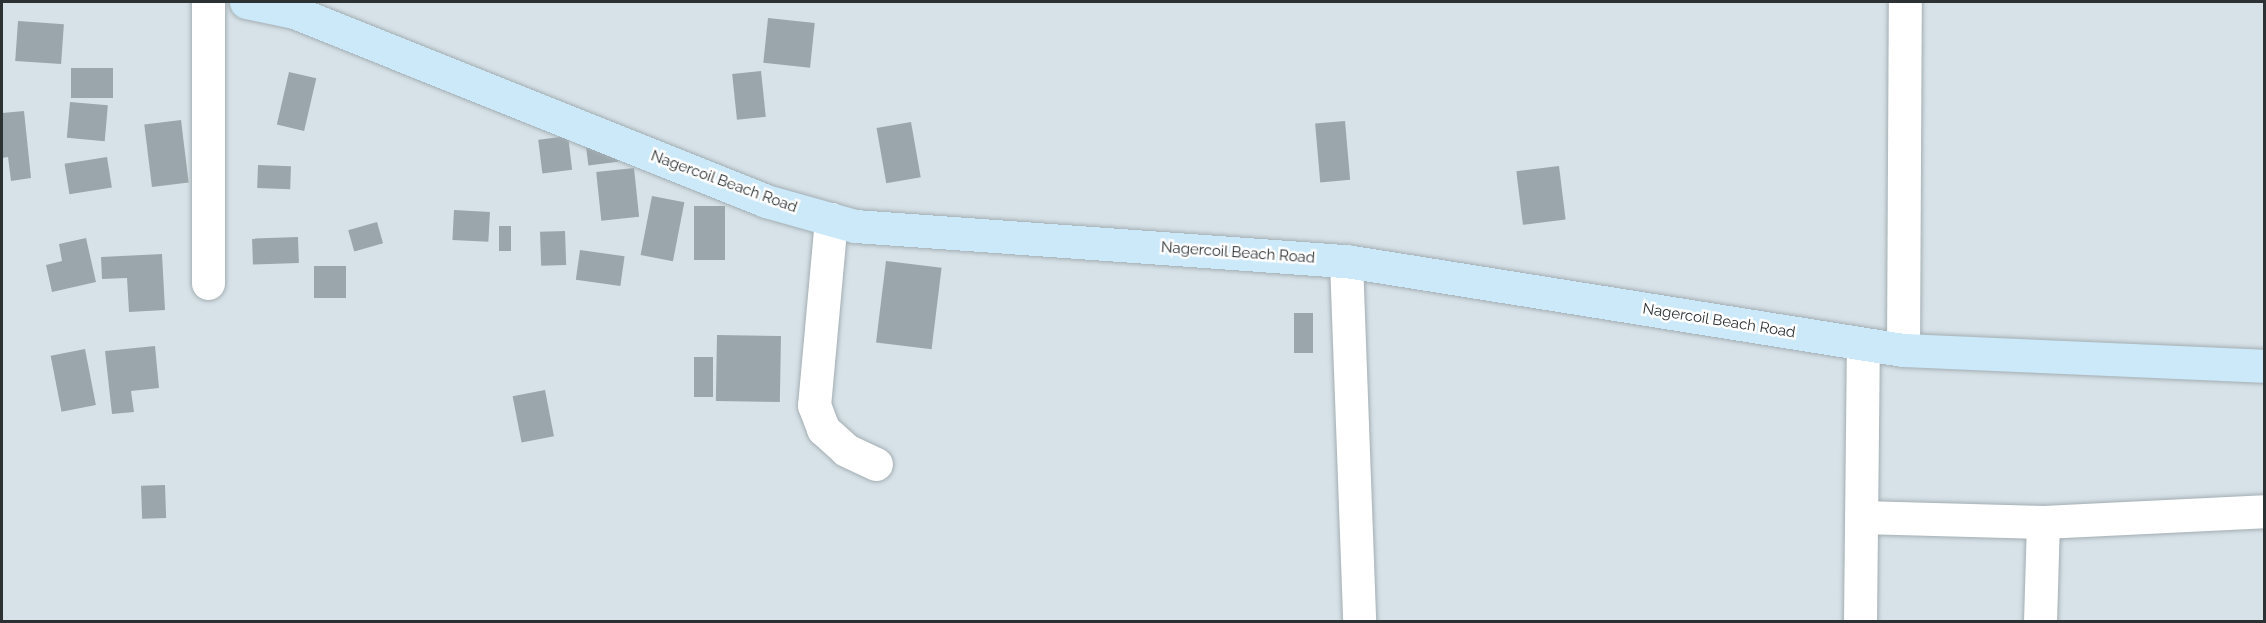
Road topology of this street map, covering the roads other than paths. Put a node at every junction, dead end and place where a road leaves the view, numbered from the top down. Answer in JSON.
{"nodes":[{"id":1,"x":208,"y":2,"type":"edge"},
{"id":2,"x":246,"y":2,"type":"edge"},
{"id":3,"x":1905,"y":2,"type":"edge"},
{"id":4,"x":831,"y":219,"type":"junction"},
{"id":5,"x":1346,"y":261,"type":"junction"},
{"id":6,"x":208,"y":283,"type":"dead end"},
{"id":7,"x":1863,"y":345,"type":"junction"},
{"id":8,"x":1903,"y":350,"type":"junction"},
{"id":9,"x":2265,"y":366,"type":"edge"},
{"id":10,"x":876,"y":464,"type":"dead end"},
{"id":11,"x":2265,"y":511,"type":"edge"},
{"id":12,"x":1861,"y":517,"type":"junction"},
{"id":13,"x":2043,"y":522,"type":"junction"},
{"id":14,"x":1359,"y":621,"type":"edge"},
{"id":15,"x":1860,"y":621,"type":"edge"},
{"id":16,"x":2040,"y":621,"type":"edge"}],
"edges":[{"from":1,"to":6,"type":"street"},
{"from":2,"to":4,"type":"main road","name":"Nagercoil Beach Road"},
{"from":3,"to":8,"type":"street"},
{"from":4,"to":5,"type":"main road","name":"Nagercoil Beach Road"},
{"from":4,"to":10,"type":"street"},
{"from":5,"to":7,"type":"main road","name":"Nagercoil Beach Road"},
{"from":5,"to":14,"type":"street"},
{"from":7,"to":8,"type":"main road","name":"Nagercoil Beach Road"},
{"from":7,"to":12,"type":"street"},
{"from":8,"to":9,"type":"main road","name":"Nagercoil Beach Road"},
{"from":11,"to":13,"type":"street"},
{"from":12,"to":13,"type":"street"},
{"from":12,"to":15,"type":"street"},
{"from":13,"to":16,"type":"street"}]}
